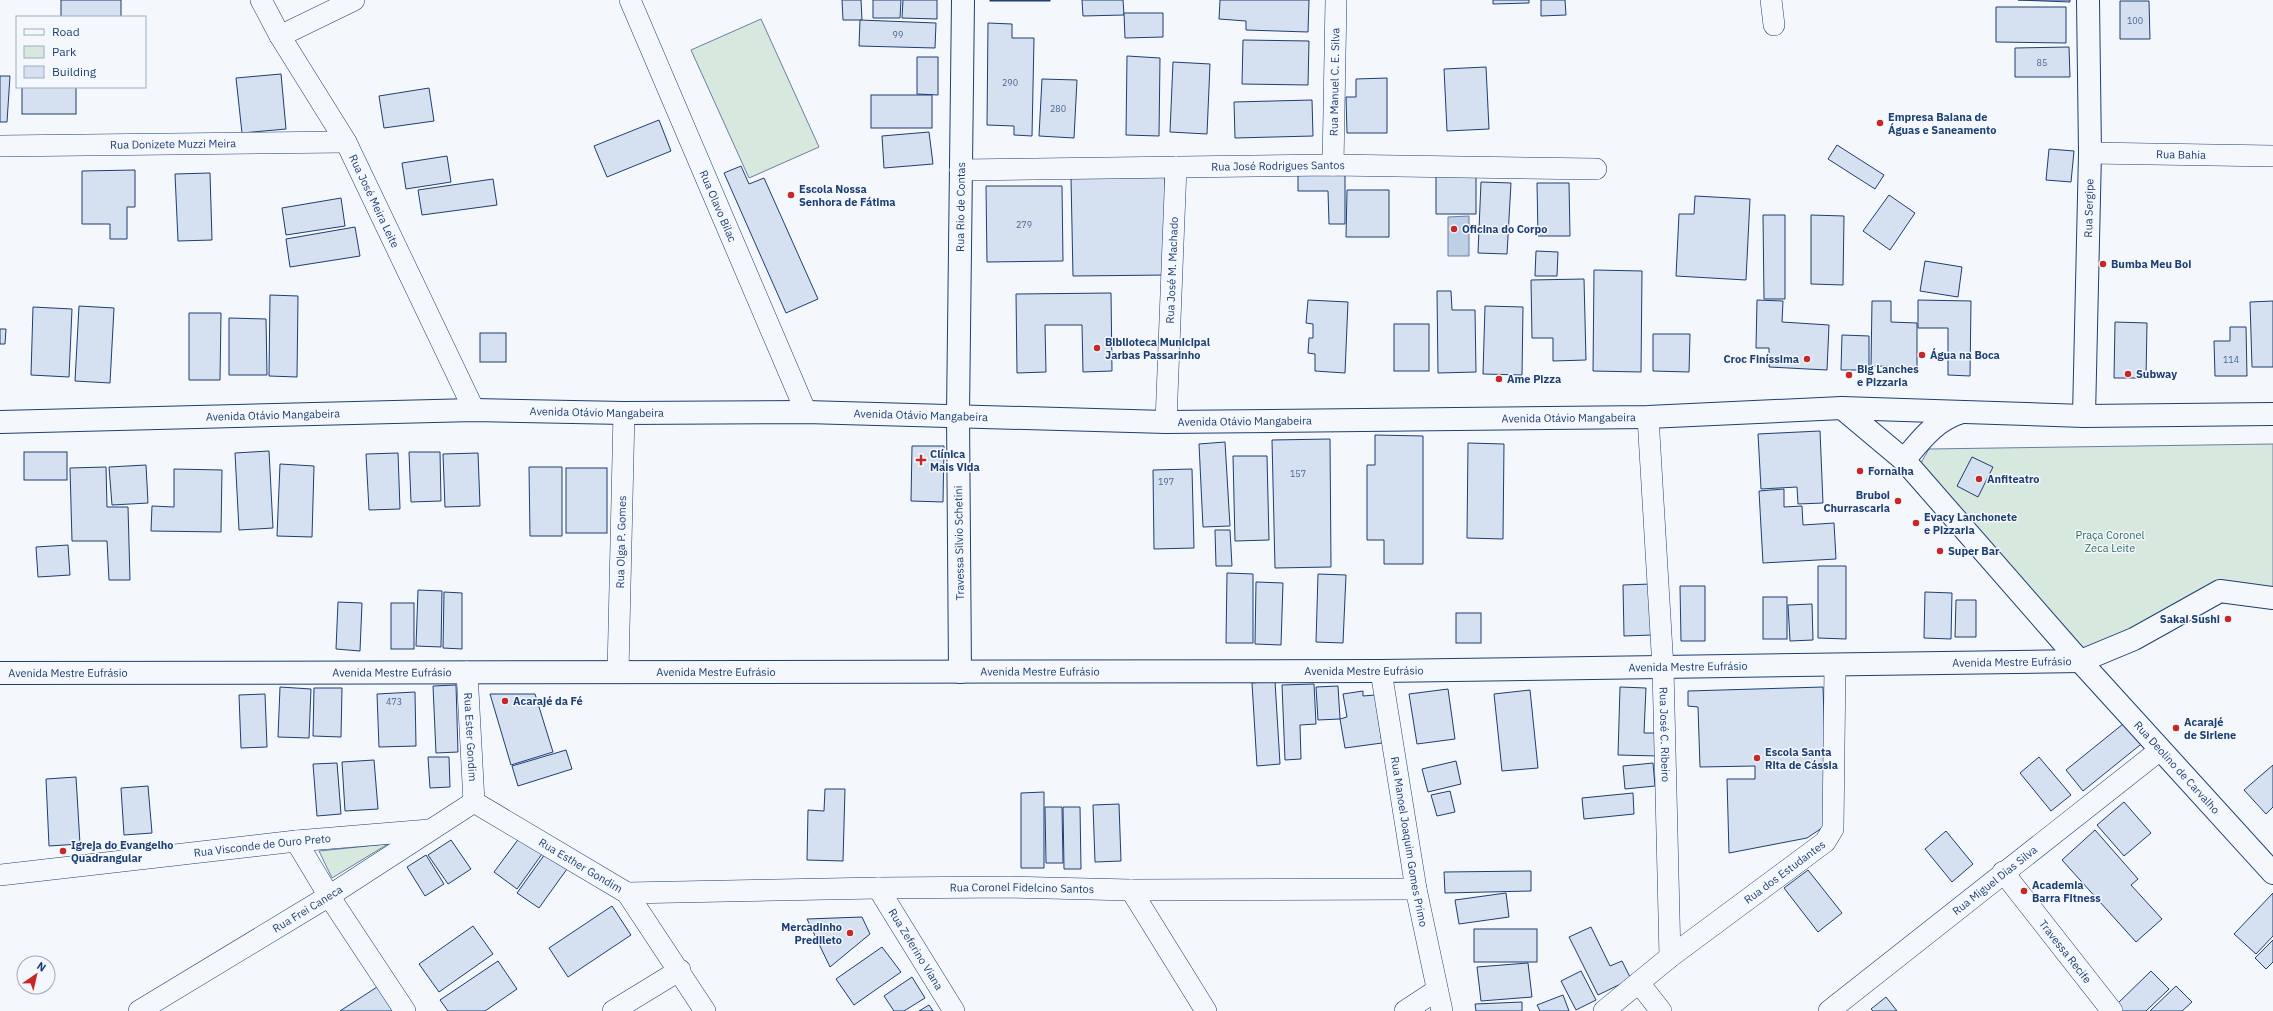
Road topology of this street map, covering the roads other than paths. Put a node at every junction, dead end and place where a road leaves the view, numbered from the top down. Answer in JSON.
{"nodes":[{"id":1,"x":261,"y":0,"type":"edge"},
{"id":2,"x":354,"y":0,"type":"edge"},
{"id":3,"x":630,"y":0,"type":"edge"},
{"id":4,"x":962,"y":0,"type":"edge"},
{"id":5,"x":1336,"y":0,"type":"edge"},
{"id":6,"x":1771,"y":0,"type":"edge"},
{"id":7,"x":2088,"y":0,"type":"edge"},
{"id":8,"x":1774,"y":25,"type":"dead end"},
{"id":9,"x":280,"y":36,"type":"junction"},
{"id":10,"x":346,"y":142,"type":"junction"},
{"id":11,"x":0,"y":146,"type":"edge"},
{"id":12,"x":2090,"y":153,"type":"junction"},
{"id":13,"x":2273,"y":156,"type":"edge"},
{"id":14,"x":1333,"y":165,"type":"junction"},
{"id":15,"x":1176,"y":167,"type":"junction"},
{"id":16,"x":1596,"y":169,"type":"dead end"},
{"id":17,"x":960,"y":170,"type":"junction"},
{"id":18,"x":1842,"y":408,"type":"junction"},
{"id":19,"x":474,"y":410,"type":"junction"},
{"id":20,"x":1965,"y":411,"type":"junction"},
{"id":21,"x":806,"y":412,"type":"junction"},
{"id":22,"x":624,"y":413,"type":"junction"},
{"id":23,"x":958,"y":414,"type":"junction"},
{"id":24,"x":2273,"y":414,"type":"edge"},
{"id":25,"x":2084,"y":416,"type":"junction"},
{"id":26,"x":1648,"y":417,"type":"junction"},
{"id":27,"x":0,"y":422,"type":"edge"},
{"id":28,"x":1166,"y":422,"type":"junction"},
{"id":29,"x":1904,"y":460,"type":"junction"},
{"id":30,"x":2273,"y":598,"type":"edge"},
{"id":31,"x":2080,"y":662,"type":"junction"},
{"id":32,"x":1835,"y":665,"type":"junction"},
{"id":33,"x":1662,"y":668,"type":"junction"},
{"id":34,"x":1381,"y":671,"type":"junction"},
{"id":35,"x":467,"y":672,"type":"junction"},
{"id":36,"x":618,"y":672,"type":"junction"},
{"id":37,"x":960,"y":672,"type":"junction"},
{"id":38,"x":0,"y":673,"type":"edge"},
{"id":39,"x":2160,"y":750,"type":"junction"},
{"id":40,"x":474,"y":802,"type":"junction"},
{"id":41,"x":429,"y":830,"type":"junction"},
{"id":42,"x":296,"y":842,"type":"junction"},
{"id":43,"x":2003,"y":872,"type":"junction"},
{"id":44,"x":2273,"y":873,"type":"edge"},
{"id":45,"x":0,"y":875,"type":"edge"},
{"id":46,"x":878,"y":888,"type":"junction"},
{"id":47,"x":1416,"y":889,"type":"junction"},
{"id":48,"x":1132,"y":890,"type":"junction"},
{"id":49,"x":627,"y":893,"type":"junction"},
{"id":50,"x":329,"y":896,"type":"junction"},
{"id":51,"x":1670,"y":957,"type":"junction"},
{"id":52,"x":680,"y":970,"type":"junction"},
{"id":53,"x":1640,"y":983,"type":"junction"},
{"id":54,"x":1437,"y":990,"type":"junction"},
{"id":55,"x":139,"y":1011,"type":"edge"},
{"id":56,"x":405,"y":1011,"type":"edge"},
{"id":57,"x":612,"y":1011,"type":"edge"},
{"id":58,"x":705,"y":1011,"type":"edge"},
{"id":59,"x":954,"y":1011,"type":"edge"},
{"id":60,"x":1206,"y":1011,"type":"edge"},
{"id":61,"x":1405,"y":1011,"type":"edge"},
{"id":62,"x":1442,"y":1011,"type":"edge"},
{"id":63,"x":1604,"y":1011,"type":"edge"},
{"id":64,"x":1661,"y":1011,"type":"edge"},
{"id":65,"x":1829,"y":1011,"type":"edge"},
{"id":66,"x":2112,"y":1011,"type":"edge"}],
"edges":[{"from":1,"to":9,"type":"street","name":"Rua José Meira Leite"},
{"from":2,"to":9,"type":"street"},
{"from":3,"to":21,"type":"street","name":"Rua Olavo Bilac"},
{"from":4,"to":17,"type":"street","name":"Rua Rio de Contas"},
{"from":5,"to":14,"type":"street","name":"Rua Manuel C. E. Silva"},
{"from":6,"to":8,"type":"street"},
{"from":7,"to":12,"type":"street","name":"Rua Sergipe"},
{"from":9,"to":10,"type":"street","name":"Rua José Meira Leite"},
{"from":10,"to":11,"type":"street","name":"Rua Donizete Muzzi Meira"},
{"from":10,"to":19,"type":"street","name":"Rua José Meira Leite"},
{"from":12,"to":13,"type":"street","name":"Rua Bahia"},
{"from":12,"to":25,"type":"street","name":"Rua Sergipe"},
{"from":14,"to":15,"type":"street","name":"Rua José Rodrigues Santos"},
{"from":14,"to":16,"type":"street","name":"Rua José Rodrigues Santos"},
{"from":15,"to":17,"type":"street","name":"Rua José Rodrigues Santos"},
{"from":15,"to":28,"type":"street","name":"Rua José M. Machado"},
{"from":17,"to":23,"type":"street","name":"Rua Rio de Contas"},
{"from":18,"to":20,"type":"street"},
{"from":18,"to":26,"type":"street","name":"Avenida Otávio Mangabeira"},
{"from":18,"to":29,"type":"street"},
{"from":19,"to":22,"type":"street","name":"Avenida Otávio Mangabeira"},
{"from":19,"to":27,"type":"street","name":"Avenida Otávio Mangabeira"},
{"from":20,"to":25,"type":"street"},
{"from":20,"to":29,"type":"street"},
{"from":21,"to":22,"type":"street","name":"Avenida Otávio Mangabeira"},
{"from":21,"to":23,"type":"street","name":"Avenida Otávio Mangabeira"},
{"from":22,"to":36,"type":"street","name":"Rua Olga P. Gomes"},
{"from":23,"to":28,"type":"street","name":"Avenida Otávio Mangabeira"},
{"from":23,"to":37,"type":"street","name":"Travessa Silvio Schetini"},
{"from":24,"to":25,"type":"street"},
{"from":26,"to":28,"type":"street","name":"Avenida Otávio Mangabeira"},
{"from":26,"to":33,"type":"street","name":"Rua José C. Ribeiro"},
{"from":29,"to":31,"type":"street"},
{"from":30,"to":31,"type":"street"},
{"from":31,"to":32,"type":"street","name":"Avenida Mestre Eufrásio"},
{"from":31,"to":39,"type":"street","name":"Rua Deolino de Carvalho"},
{"from":32,"to":33,"type":"street","name":"Avenida Mestre Eufrásio"},
{"from":32,"to":51,"type":"street","name":"Rua dos Estudantes"},
{"from":33,"to":34,"type":"street","name":"Avenida Mestre Eufrásio"},
{"from":33,"to":51,"type":"street","name":"Rua José C. Ribeiro"},
{"from":34,"to":37,"type":"street","name":"Avenida Mestre Eufrásio"},
{"from":34,"to":47,"type":"street","name":"Rua Manoel Joaquim Gomes Primo"},
{"from":35,"to":36,"type":"street","name":"Avenida Mestre Eufrásio"},
{"from":35,"to":38,"type":"street","name":"Avenida Mestre Eufrásio"},
{"from":35,"to":40,"type":"street","name":"Rua Ester Gondim"},
{"from":36,"to":37,"type":"street","name":"Avenida Mestre Eufrásio"},
{"from":39,"to":43,"type":"street","name":"Rua Miguel Dias Silva"},
{"from":39,"to":44,"type":"street","name":"Rua Deolino de Carvalho"},
{"from":40,"to":41,"type":"street","name":"Rua Frei Caneca"},
{"from":40,"to":49,"type":"street","name":"Rua Esther Gondim"},
{"from":41,"to":42,"type":"street","name":"Rua Visconde de Ouro Preto"},
{"from":41,"to":50,"type":"street","name":"Rua Frei Caneca"},
{"from":42,"to":45,"type":"street","name":"Rua Visconde de Ouro Preto"},
{"from":42,"to":50,"type":"street"},
{"from":43,"to":65,"type":"street","name":"Rua Miguel Dias Silva"},
{"from":43,"to":66,"type":"street","name":"Travessa Recife"},
{"from":46,"to":48,"type":"street","name":"Rua Coronel Fidelcino Santos"},
{"from":46,"to":49,"type":"street","name":"Rua Coronel Fidelcino Santos"},
{"from":46,"to":59,"type":"street","name":"Rua Zeferino Viana"},
{"from":47,"to":48,"type":"street","name":"Rua Coronel Fidelcino Santos"},
{"from":47,"to":54,"type":"street","name":"Rua Manoel Joaquim Gomes Primo"},
{"from":48,"to":60,"type":"street"},
{"from":49,"to":52,"type":"street","name":"Rua Esther Gondim"},
{"from":50,"to":55,"type":"street","name":"Rua Frei Caneca"},
{"from":50,"to":56,"type":"street"},
{"from":51,"to":53,"type":"street","name":"Rua dos Estudantes"},
{"from":52,"to":57,"type":"street"},
{"from":52,"to":58,"type":"street","name":"Rua Esther Gondim"},
{"from":53,"to":63,"type":"street","name":"Rua dos Estudantes"},
{"from":53,"to":64,"type":"street"},
{"from":54,"to":61,"type":"street"},
{"from":54,"to":62,"type":"street","name":"Rua Manoel Joaquim Gomes Primo"}]}
